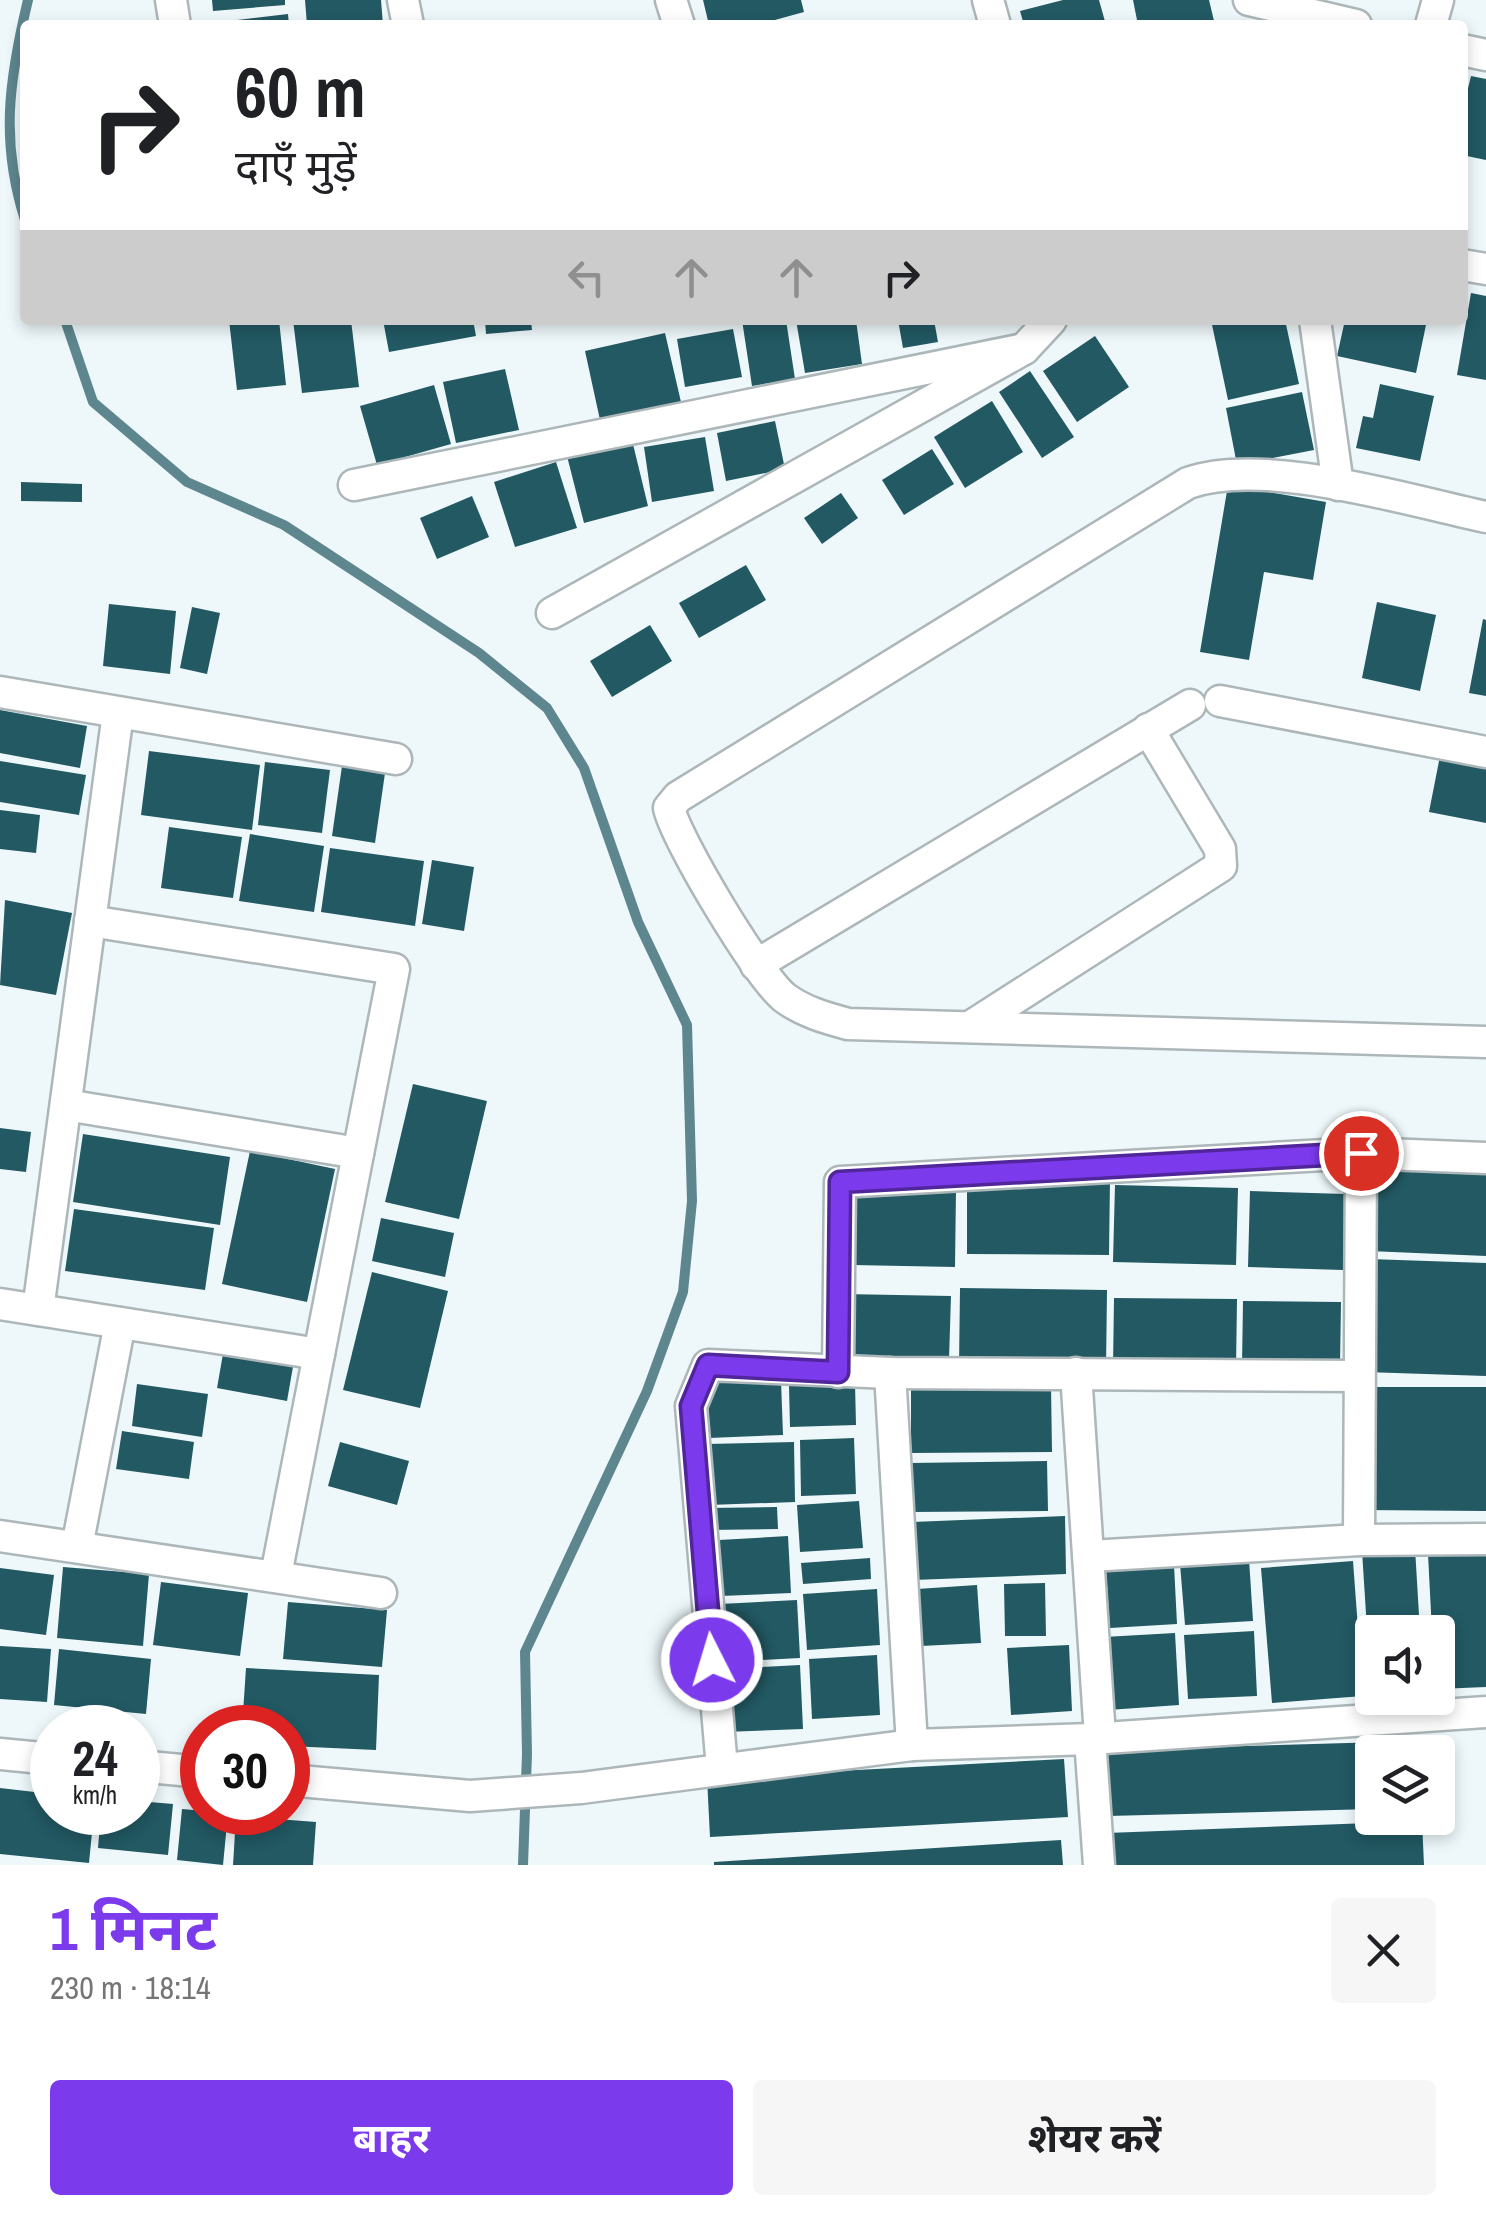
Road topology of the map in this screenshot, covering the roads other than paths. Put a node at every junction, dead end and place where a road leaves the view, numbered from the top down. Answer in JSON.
{"nodes":[{"id":1,"x":1250,"y":0,"type":"edge"},
{"id":2,"x":1335,"y":20,"type":"edge"},
{"id":3,"x":1046,"y":325,"type":"edge"},
{"id":4,"x":1316,"y":325,"type":"edge"},
{"id":5,"x":1024,"y":349,"type":"junction"},
{"id":6,"x":1338,"y":485,"type":"junction"},
{"id":7,"x":354,"y":486,"type":"dead end"},
{"id":8,"x":1486,"y":517,"type":"edge"},
{"id":9,"x":552,"y":613,"type":"dead end"},
{"id":10,"x":0,"y":692,"type":"edge"},
{"id":11,"x":118,"y":714,"type":"junction"},
{"id":12,"x":1148,"y":729,"type":"junction"},
{"id":13,"x":1486,"y":752,"type":"edge"},
{"id":14,"x":396,"y":760,"type":"dead end"},
{"id":15,"x":90,"y":921,"type":"junction"},
{"id":16,"x":756,"y":964,"type":"junction"},
{"id":17,"x":972,"y":1025,"type":"junction"},
{"id":18,"x":1486,"y":1042,"type":"edge"},
{"id":19,"x":66,"y":1106,"type":"junction"},
{"id":20,"x":358,"y":1153,"type":"junction"},
{"id":21,"x":1361,"y":1153,"type":"junction"},
{"id":22,"x":1486,"y":1158,"type":"edge"},
{"id":23,"x":0,"y":1304,"type":"edge"},
{"id":24,"x":38,"y":1310,"type":"junction"},
{"id":25,"x":120,"y":1323,"type":"junction"},
{"id":26,"x":319,"y":1354,"type":"junction"},
{"id":27,"x":838,"y":1372,"type":"junction"},
{"id":28,"x":890,"y":1373,"type":"junction"},
{"id":29,"x":1076,"y":1373,"type":"junction"},
{"id":30,"x":1358,"y":1376,"type":"junction"},
{"id":31,"x":0,"y":1536,"type":"edge"},
{"id":32,"x":1486,"y":1539,"type":"edge"},
{"id":33,"x":1359,"y":1540,"type":"junction"},
{"id":34,"x":76,"y":1548,"type":"junction"},
{"id":35,"x":1090,"y":1556,"type":"junction"},
{"id":36,"x":276,"y":1576,"type":"junction"},
{"id":37,"x":381,"y":1592,"type":"dead end"},
{"id":38,"x":1486,"y":1712,"type":"edge"},
{"id":39,"x":1095,"y":1738,"type":"junction"},
{"id":40,"x":912,"y":1746,"type":"junction"},
{"id":41,"x":0,"y":1754,"type":"edge"},
{"id":42,"x":30,"y":1757,"type":"edge"},
{"id":43,"x":722,"y":1768,"type":"junction"},
{"id":44,"x":310,"y":1782,"type":"edge"},
{"id":45,"x":1099,"y":1865,"type":"edge"}],
"edges":[{"from":1,"to":2,"type":"street"},
{"from":3,"to":5,"type":"street"},
{"from":4,"to":6,"type":"street"},
{"from":5,"to":7,"type":"street"},
{"from":5,"to":9,"type":"street"},
{"from":6,"to":8,"type":"street"},
{"from":6,"to":16,"type":"street"},
{"from":10,"to":11,"type":"street"},
{"from":11,"to":14,"type":"street"},
{"from":11,"to":15,"type":"street"},
{"from":12,"to":13,"type":"street"},
{"from":12,"to":16,"type":"street"},
{"from":12,"to":17,"type":"street"},
{"from":15,"to":19,"type":"street"},
{"from":15,"to":20,"type":"street"},
{"from":16,"to":17,"type":"street"},
{"from":17,"to":18,"type":"street"},
{"from":19,"to":20,"type":"street"},
{"from":19,"to":24,"type":"street"},
{"from":20,"to":26,"type":"street"},
{"from":21,"to":22,"type":"street"},
{"from":21,"to":27,"type":"street"},
{"from":21,"to":30,"type":"street"},
{"from":23,"to":24,"type":"street"},
{"from":24,"to":25,"type":"street"},
{"from":25,"to":26,"type":"street"},
{"from":25,"to":34,"type":"street"},
{"from":26,"to":36,"type":"street"},
{"from":27,"to":28,"type":"street"},
{"from":27,"to":43,"type":"street"},
{"from":28,"to":29,"type":"street"},
{"from":28,"to":40,"type":"street"},
{"from":29,"to":30,"type":"street"},
{"from":29,"to":35,"type":"street"},
{"from":30,"to":33,"type":"street"},
{"from":31,"to":34,"type":"street"},
{"from":32,"to":33,"type":"street"},
{"from":33,"to":35,"type":"street"},
{"from":34,"to":36,"type":"street"},
{"from":35,"to":39,"type":"street"},
{"from":36,"to":37,"type":"street"},
{"from":38,"to":39,"type":"street"},
{"from":39,"to":40,"type":"street"},
{"from":39,"to":45,"type":"street"},
{"from":40,"to":43,"type":"street"},
{"from":41,"to":42,"type":"street"},
{"from":43,"to":44,"type":"street"}]}
